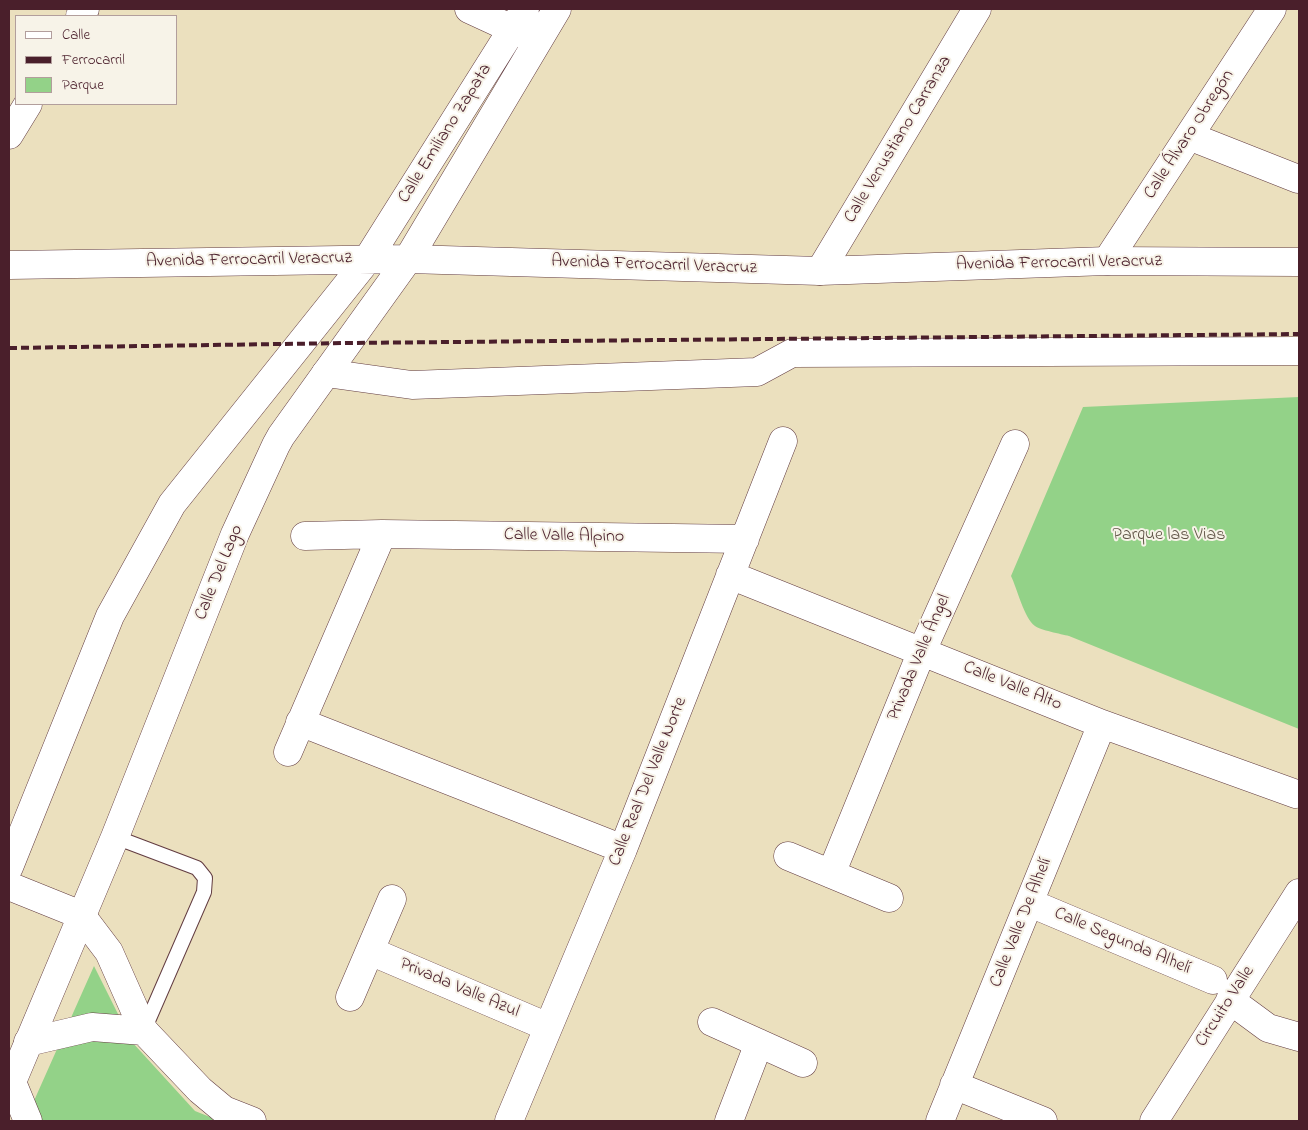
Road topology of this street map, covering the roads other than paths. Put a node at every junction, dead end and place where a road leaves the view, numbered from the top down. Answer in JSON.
{"nodes":[{"id":1,"x":469,"y":9,"type":"edge"},
{"id":2,"x":557,"y":9,"type":"edge"},
{"id":3,"x":978,"y":9,"type":"edge"},
{"id":4,"x":1272,"y":9,"type":"edge"},
{"id":5,"x":519,"y":19,"type":"edge"},
{"id":6,"x":538,"y":41,"type":"junction"},
{"id":7,"x":27,"y":105,"type":"edge"},
{"id":8,"x":9,"y":135,"type":"edge"},
{"id":9,"x":1189,"y":136,"type":"junction"},
{"id":10,"x":1298,"y":179,"type":"dead end"},
{"id":11,"x":408,"y":259,"type":"junction"},
{"id":12,"x":367,"y":260,"type":"junction"},
{"id":13,"x":1107,"y":261,"type":"junction"},
{"id":14,"x":1299,"y":262,"type":"edge"},
{"id":15,"x":9,"y":265,"type":"edge"},
{"id":16,"x":820,"y":271,"type":"junction"},
{"id":17,"x":1299,"y":351,"type":"edge"},
{"id":18,"x":326,"y":374,"type":"junction"},
{"id":19,"x":244,"y":414,"type":"junction"},
{"id":20,"x":281,"y":436,"type":"junction"},
{"id":21,"x":783,"y":441,"type":"dead end"},
{"id":22,"x":1015,"y":444,"type":"dead end"},
{"id":23,"x":382,"y":534,"type":"junction"},
{"id":24,"x":305,"y":536,"type":"dead end"},
{"id":25,"x":745,"y":539,"type":"junction"},
{"id":26,"x":730,"y":575,"type":"junction"},
{"id":27,"x":922,"y":651,"type":"junction"},
{"id":28,"x":300,"y":722,"type":"junction"},
{"id":29,"x":1102,"y":724,"type":"junction"},
{"id":30,"x":288,"y":752,"type":"dead end"},
{"id":31,"x":1296,"y":794,"type":"dead end"},
{"id":32,"x":115,"y":837,"type":"junction"},
{"id":33,"x":623,"y":849,"type":"junction"},
{"id":34,"x":788,"y":856,"type":"dead end"},
{"id":35,"x":9,"y":867,"type":"edge"},
{"id":36,"x":831,"y":874,"type":"junction"},
{"id":37,"x":9,"y":886,"type":"edge"},
{"id":38,"x":1299,"y":893,"type":"edge"},
{"id":39,"x":889,"y":898,"type":"dead end"},
{"id":40,"x":392,"y":900,"type":"dead end"},
{"id":41,"x":1030,"y":903,"type":"junction"},
{"id":42,"x":81,"y":915,"type":"junction"},
{"id":43,"x":370,"y":951,"type":"junction"},
{"id":44,"x":1222,"y":990,"type":"junction"},
{"id":45,"x":350,"y":997,"type":"dead end"},
{"id":46,"x":712,"y":1022,"type":"dead end"},
{"id":47,"x":548,"y":1027,"type":"junction"},
{"id":48,"x":144,"y":1031,"type":"junction"},
{"id":49,"x":1299,"y":1037,"type":"edge"},
{"id":50,"x":28,"y":1042,"type":"junction"},
{"id":51,"x":759,"y":1043,"type":"junction"},
{"id":52,"x":803,"y":1063,"type":"dead end"},
{"id":53,"x":10,"y":1085,"type":"edge"},
{"id":54,"x":954,"y":1085,"type":"junction"},
{"id":55,"x":28,"y":1121,"type":"edge"},
{"id":56,"x":252,"y":1121,"type":"edge"},
{"id":57,"x":509,"y":1121,"type":"edge"},
{"id":58,"x":729,"y":1121,"type":"edge"},
{"id":59,"x":940,"y":1121,"type":"edge"},
{"id":60,"x":1043,"y":1121,"type":"edge"},
{"id":61,"x":1154,"y":1121,"type":"edge"}],
"edges":[{"from":1,"to":5,"type":"street"},
{"from":2,"to":6,"type":"street","name":"Calle Emiliano Zapata"},
{"from":3,"to":16,"type":"street","name":"Calle Venustiano Carranza"},
{"from":4,"to":9,"type":"street","name":"Calle Álvaro Obregón"},
{"from":5,"to":6,"type":"street"},
{"from":5,"to":12,"type":"street","name":"Calle Emiliano Zapata"},
{"from":6,"to":11,"type":"street","name":"Calle Emiliano Zapata"},
{"from":7,"to":8,"type":"street"},
{"from":9,"to":10,"type":"street"},
{"from":9,"to":13,"type":"street","name":"Calle Álvaro Obregón"},
{"from":11,"to":12,"type":"street","name":"Avenida Ferrocarril Veracruz"},
{"from":11,"to":16,"type":"street","name":"Avenida Ferrocarril Veracruz"},
{"from":11,"to":18,"type":"street","name":"Calle Del Lago"},
{"from":12,"to":15,"type":"street","name":"Avenida Ferrocarril Veracruz"},
{"from":12,"to":19,"type":"street"},
{"from":13,"to":14,"type":"street","name":"Avenida Ferrocarril Veracruz"},
{"from":13,"to":16,"type":"street","name":"Avenida Ferrocarril Veracruz"},
{"from":17,"to":18,"type":"street"},
{"from":18,"to":20,"type":"street","name":"Calle Del Lago"},
{"from":19,"to":20,"type":"street"},
{"from":19,"to":35,"type":"street"},
{"from":20,"to":32,"type":"street","name":"Calle Del Lago"},
{"from":21,"to":25,"type":"street","name":"Calle Real Del Valle Norte"},
{"from":22,"to":27,"type":"street","name":"Privada Valle Ángel"},
{"from":23,"to":24,"type":"street","name":"Calle Valle Alpino"},
{"from":23,"to":25,"type":"street","name":"Calle Valle Alpino"},
{"from":23,"to":28,"type":"street"},
{"from":25,"to":26,"type":"street","name":"Calle Real Del Valle Norte"},
{"from":26,"to":27,"type":"street","name":"Calle Valle Alto"},
{"from":26,"to":33,"type":"street","name":"Calle Real Del Valle Norte"},
{"from":27,"to":29,"type":"street","name":"Calle Valle Alto"},
{"from":27,"to":36,"type":"street","name":"Privada Valle Ángel"},
{"from":28,"to":30,"type":"street"},
{"from":28,"to":33,"type":"street"},
{"from":29,"to":31,"type":"street","name":"Calle Valle Alto"},
{"from":29,"to":41,"type":"street","name":"Calle Valle De Alhelí"},
{"from":32,"to":42,"type":"street","name":"Calle Del Lago"},
{"from":32,"to":48,"type":"lane"},
{"from":33,"to":47,"type":"street","name":"Calle Real Del Valle Norte"},
{"from":34,"to":36,"type":"street"},
{"from":36,"to":39,"type":"street"},
{"from":37,"to":42,"type":"street"},
{"from":38,"to":44,"type":"street","name":"Circuito Valle"},
{"from":40,"to":43,"type":"street"},
{"from":41,"to":44,"type":"street","name":"Calle Segunda Alhelí"},
{"from":41,"to":54,"type":"street","name":"Calle Valle De Alhelí"},
{"from":42,"to":48,"type":"street"},
{"from":42,"to":50,"type":"street","name":"Calle Del Lago"},
{"from":43,"to":45,"type":"street"},
{"from":43,"to":47,"type":"street","name":"Privada Valle Azul"},
{"from":44,"to":49,"type":"street","name":"Calle Segunda Alhelí"},
{"from":44,"to":61,"type":"street","name":"Circuito Valle"},
{"from":46,"to":51,"type":"street"},
{"from":47,"to":57,"type":"street","name":"Calle Real Del Valle Norte"},
{"from":48,"to":50,"type":"street"},
{"from":48,"to":56,"type":"street"},
{"from":50,"to":53,"type":"street","name":"Calle Del Lago"},
{"from":51,"to":52,"type":"street"},
{"from":51,"to":58,"type":"street"},
{"from":53,"to":55,"type":"street"},
{"from":54,"to":59,"type":"street","name":"Calle Valle De Alhelí"},
{"from":54,"to":60,"type":"street"}]}
